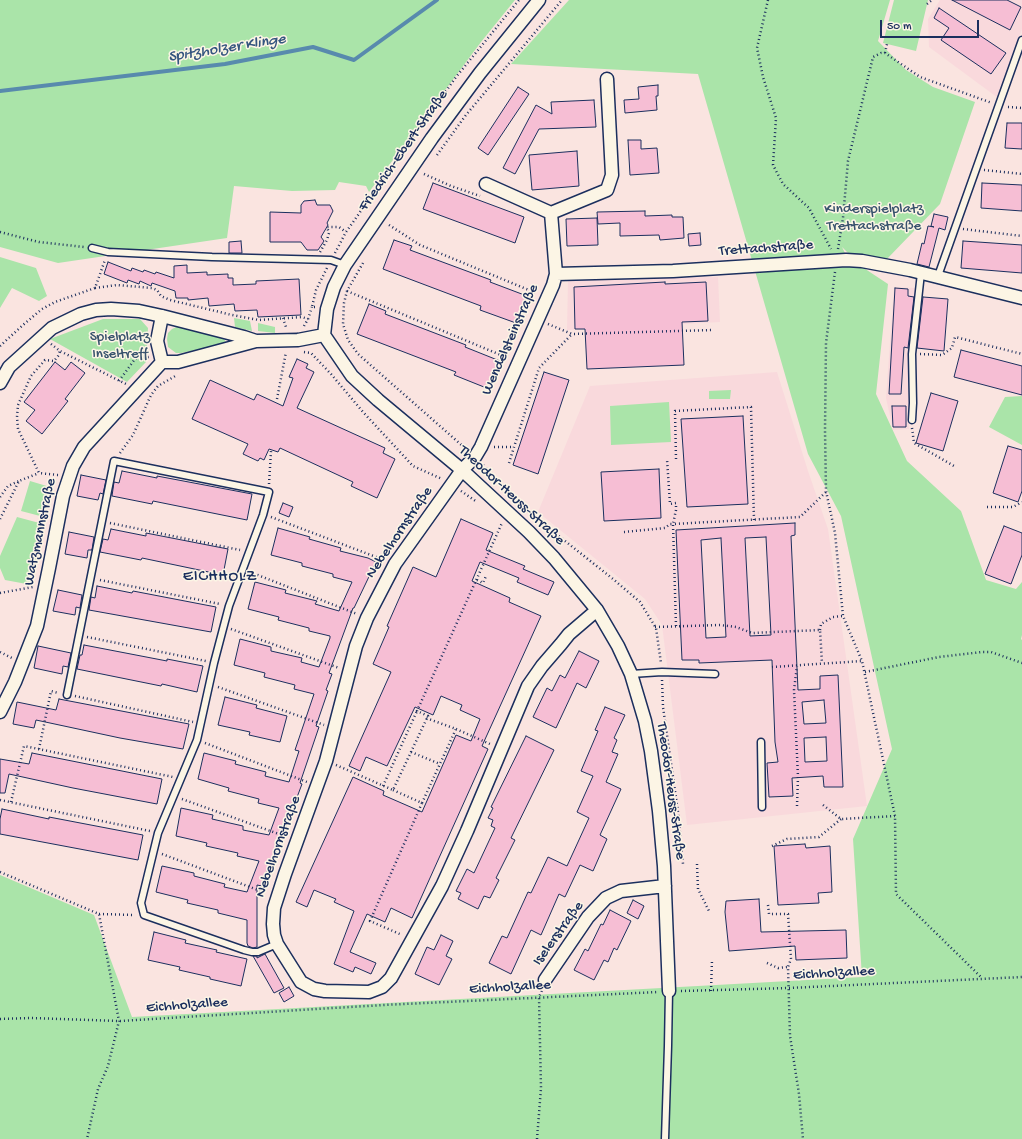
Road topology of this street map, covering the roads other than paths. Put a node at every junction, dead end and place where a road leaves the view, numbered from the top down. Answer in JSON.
{"nodes":[{"id":1,"x":539,"y":0,"type":"edge"},
{"id":2,"x":1022,"y":40,"type":"edge"},
{"id":3,"x":607,"y":80,"type":"dead end"},
{"id":4,"x":488,"y":185,"type":"road end"},
{"id":5,"x":551,"y":213,"type":"junction"},
{"id":6,"x":92,"y":248,"type":"road end"},
{"id":7,"x":345,"y":265,"type":"junction"},
{"id":8,"x":921,"y":273,"type":"junction"},
{"id":9,"x":556,"y":274,"type":"junction"},
{"id":10,"x":938,"y":276,"type":"junction"},
{"id":11,"x":1022,"y":298,"type":"edge"},
{"id":12,"x":162,"y":316,"type":"junction"},
{"id":13,"x":324,"y":335,"type":"junction"},
{"id":14,"x":256,"y":341,"type":"junction"},
{"id":15,"x":162,"y":362,"type":"junction"},
{"id":16,"x":0,"y":383,"type":"edge"},
{"id":17,"x":912,"y":420,"type":"road end"},
{"id":18,"x":462,"y":470,"type":"junction"},
{"id":19,"x":597,"y":610,"type":"junction"},
{"id":20,"x":631,"y":674,"type":"junction"},
{"id":21,"x":714,"y":674,"type":"dead end"},
{"id":22,"x":67,"y":695,"type":"road end"},
{"id":23,"x":0,"y":712,"type":"edge"},
{"id":24,"x":761,"y":742,"type":"dead end"},
{"id":25,"x":762,"y":807,"type":"dead end"},
{"id":26,"x":665,"y":886,"type":"junction"},
{"id":27,"x":277,"y":944,"type":"junction"},
{"id":28,"x":545,"y":980,"type":"road end"},
{"id":29,"x":669,"y":991,"type":"joint"},
{"id":30,"x":664,"y":1139,"type":"edge"}],
"edges":[{"from":1,"to":7,"type":"street","name":"Friedrich-Ebert-Straße"},
{"from":2,"to":10,"type":"lane"},
{"from":3,"to":5,"type":"street"},
{"from":4,"to":5,"type":"street"},
{"from":5,"to":9,"type":"street","name":"Wendelsteinstraße"},
{"from":6,"to":7,"type":"lane"},
{"from":7,"to":13,"type":"street","name":"Friedrich-Ebert-Straße"},
{"from":8,"to":9,"type":"street","name":"Trettachstraße"},
{"from":8,"to":10,"type":"street","name":"Trettachstraße"},
{"from":8,"to":17,"type":"lane"},
{"from":9,"to":18,"type":"street","name":"Wendelsteinstraße"},
{"from":10,"to":11,"type":"street","name":"Trettachstraße"},
{"from":12,"to":14,"type":"street"},
{"from":12,"to":15,"type":"street"},
{"from":12,"to":16,"type":"street"},
{"from":13,"to":14,"type":"street"},
{"from":13,"to":18,"type":"street","name":"Theodor-Heuss-Straße"},
{"from":14,"to":15,"type":"street"},
{"from":15,"to":23,"type":"street","name":"Watzmannstraße"},
{"from":18,"to":19,"type":"street","name":"Theodor-Heuss-Straße"},
{"from":18,"to":27,"type":"street","name":"Nebelhornstraße"},
{"from":19,"to":20,"type":"street","name":"Theodor-Heuss-Straße"},
{"from":19,"to":27,"type":"street","name":"Nebelhornstraße"},
{"from":20,"to":21,"type":"lane"},
{"from":20,"to":26,"type":"street","name":"Theodor-Heuss-Straße"},
{"from":22,"to":27,"type":"lane"},
{"from":24,"to":25,"type":"lane"},
{"from":26,"to":28,"type":"street","name":"Iselerstraße"},
{"from":26,"to":29,"type":"street","name":"Theodor-Heuss-Straße"},
{"from":29,"to":30,"type":"lane"}]}
